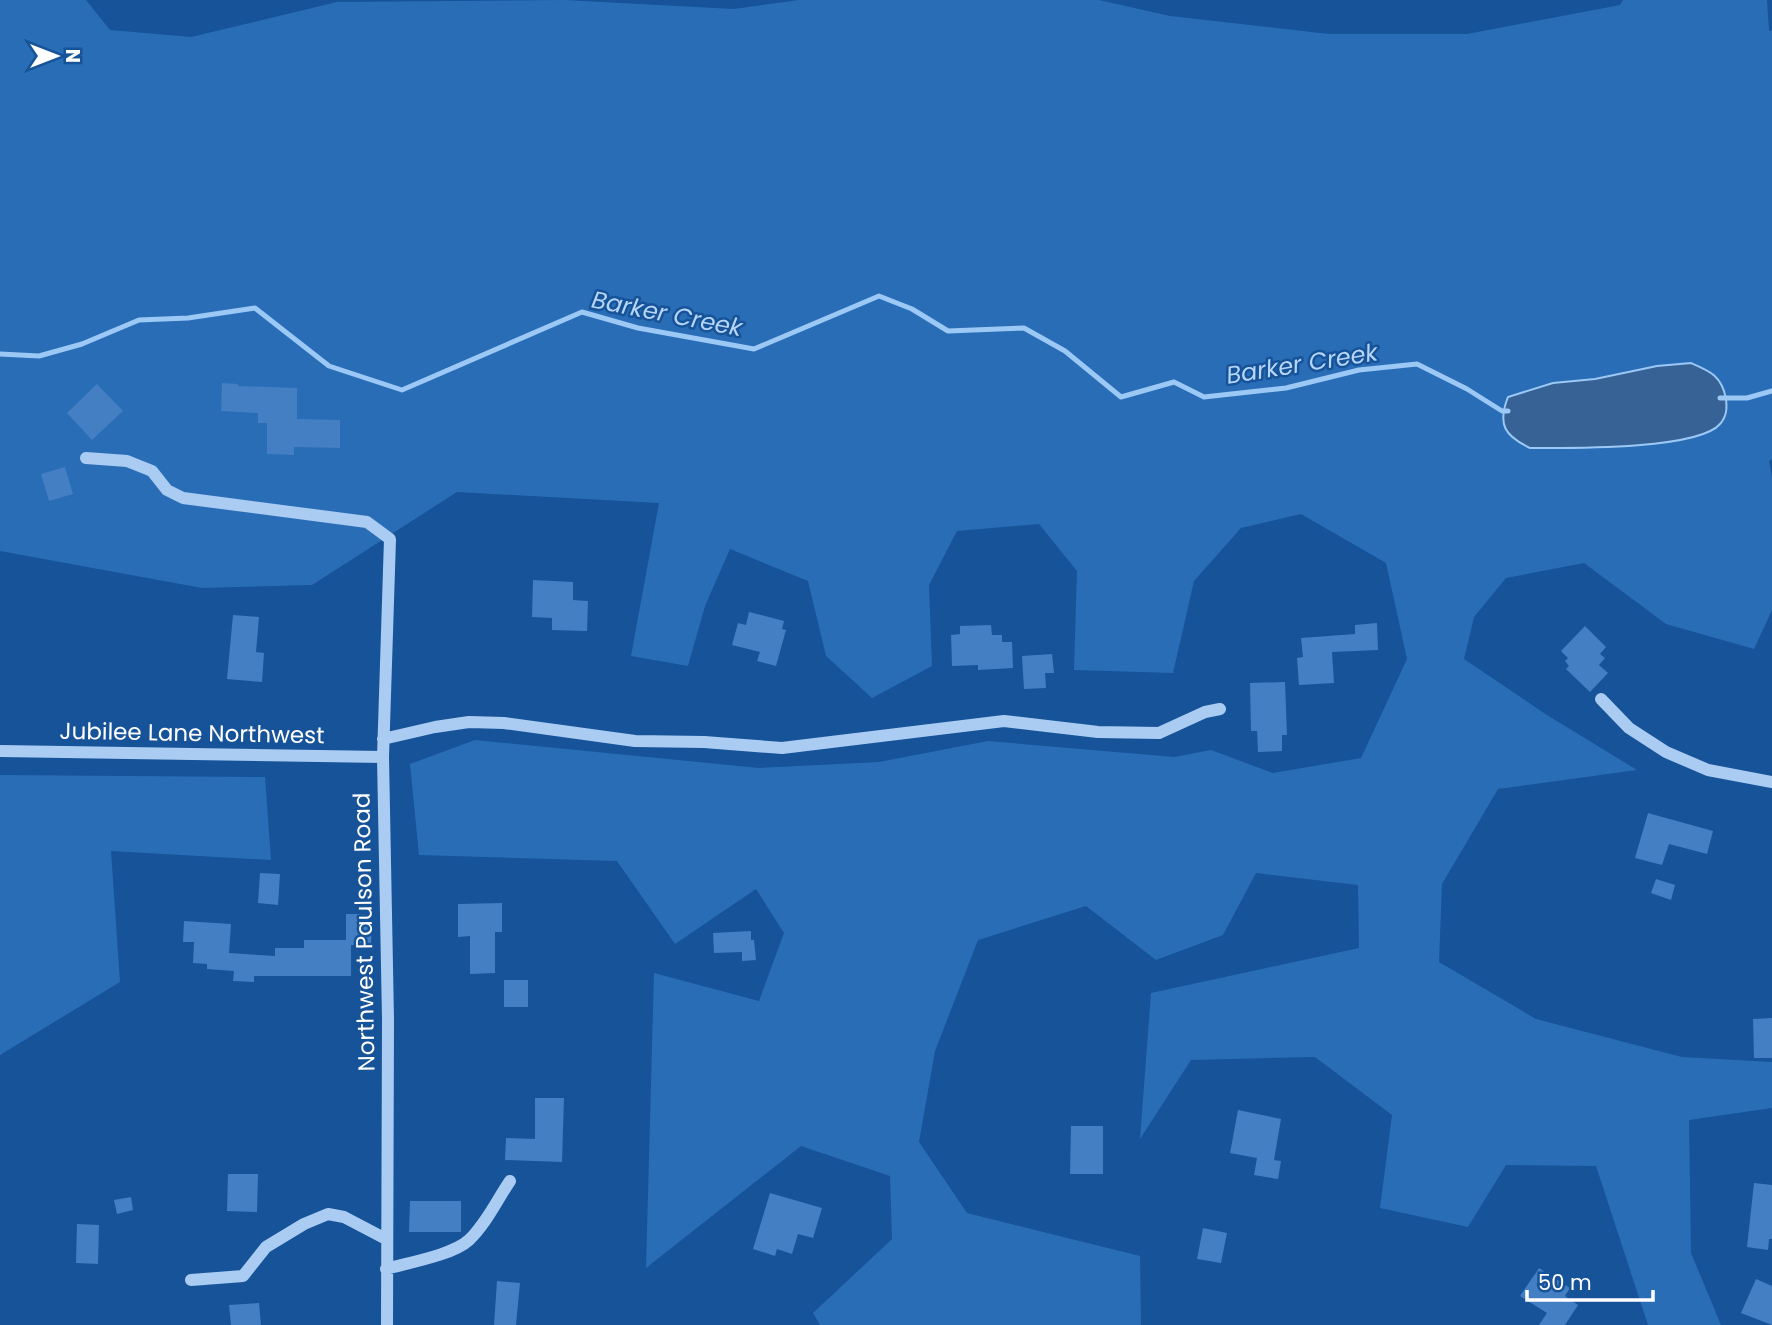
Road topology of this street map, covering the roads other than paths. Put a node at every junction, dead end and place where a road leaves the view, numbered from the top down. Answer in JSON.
{"nodes":[{"id":1,"x":86,"y":458,"type":"dead end"},
{"id":2,"x":1601,"y":699,"type":"dead end"},
{"id":3,"x":1220,"y":709,"type":"dead end"},
{"id":4,"x":383,"y":739,"type":"junction"},
{"id":5,"x":0,"y":751,"type":"edge"},
{"id":6,"x":383,"y":757,"type":"junction"},
{"id":7,"x":1772,"y":782,"type":"edge"},
{"id":8,"x":510,"y":1181,"type":"dead end"},
{"id":9,"x":386,"y":1239,"type":"junction"},
{"id":10,"x":386,"y":1269,"type":"junction"},
{"id":11,"x":191,"y":1279,"type":"dead end"},
{"id":12,"x":387,"y":1325,"type":"edge"}],
"edges":[{"from":1,"to":4,"type":"street","name":"Northwest Paulson Road"},
{"from":2,"to":7,"type":"street"},
{"from":3,"to":4,"type":"street"},
{"from":4,"to":6,"type":"street","name":"Northwest Paulson Road"},
{"from":5,"to":6,"type":"street","name":"Jubilee Lane Northwest"},
{"from":6,"to":9,"type":"street","name":"Northwest Paulson Road"},
{"from":8,"to":10,"type":"street"},
{"from":9,"to":10,"type":"street","name":"Northwest Paulson Road"},
{"from":9,"to":11,"type":"street"},
{"from":10,"to":12,"type":"street","name":"Northwest Paulson Road"}]}
